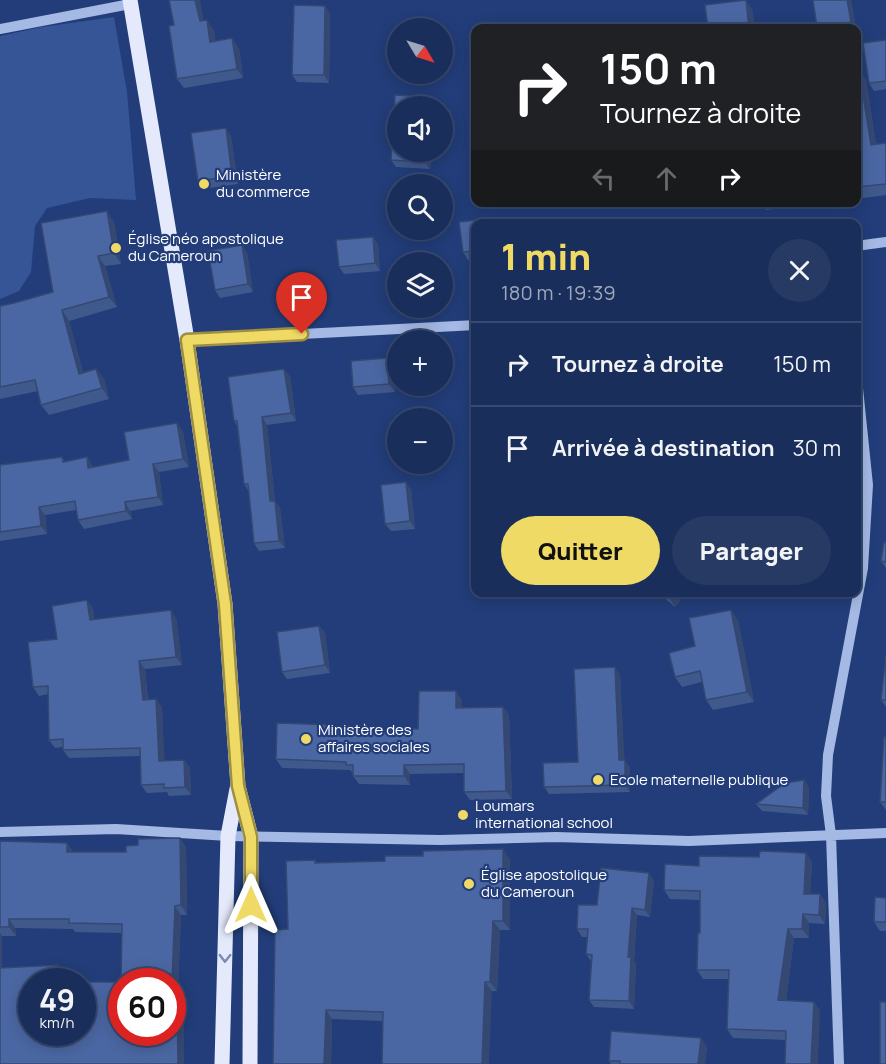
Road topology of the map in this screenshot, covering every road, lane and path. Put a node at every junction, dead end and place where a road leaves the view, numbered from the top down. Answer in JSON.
{"nodes":[{"id":1,"x":130,"y":2,"type":"edge"},
{"id":2,"x":0,"y":29,"type":"edge"},
{"id":3,"x":886,"y":242,"type":"edge"},
{"id":4,"x":861,"y":245,"type":"edge"},
{"id":5,"x":471,"y":325,"type":"edge"},
{"id":6,"x":187,"y":340,"type":"junction"},
{"id":7,"x":861,"y":417,"type":"edge"},
{"id":8,"x":861,"y":574,"type":"edge"},
{"id":9,"x":857,"y":597,"type":"edge"},
{"id":10,"x":238,"y":786,"type":"junction"},
{"id":11,"x":0,"y":832,"type":"edge"},
{"id":12,"x":886,"y":833,"type":"edge"},
{"id":13,"x":831,"y":835,"type":"junction"},
{"id":14,"x":228,"y":836,"type":"junction"},
{"id":15,"x":251,"y":837,"type":"junction"},
{"id":16,"x":222,"y":1064,"type":"edge"},
{"id":17,"x":250,"y":1064,"type":"edge"},
{"id":18,"x":839,"y":1064,"type":"edge"}],
"edges":[{"from":1,"to":2,"type":"street"},
{"from":1,"to":6,"type":"main road"},
{"from":3,"to":4,"type":"street"},
{"from":5,"to":6,"type":"street"},
{"from":6,"to":10,"type":"main road"},
{"from":7,"to":8,"type":"street"},
{"from":9,"to":13,"type":"street"},
{"from":10,"to":14,"type":"main road"},
{"from":10,"to":15,"type":"main road"},
{"from":11,"to":14,"type":"street"},
{"from":12,"to":13,"type":"street"},
{"from":13,"to":15,"type":"street"},
{"from":13,"to":18,"type":"street"},
{"from":14,"to":15,"type":"street"},
{"from":14,"to":16,"type":"main road","one_way":true},
{"from":15,"to":17,"type":"main road"}]}
